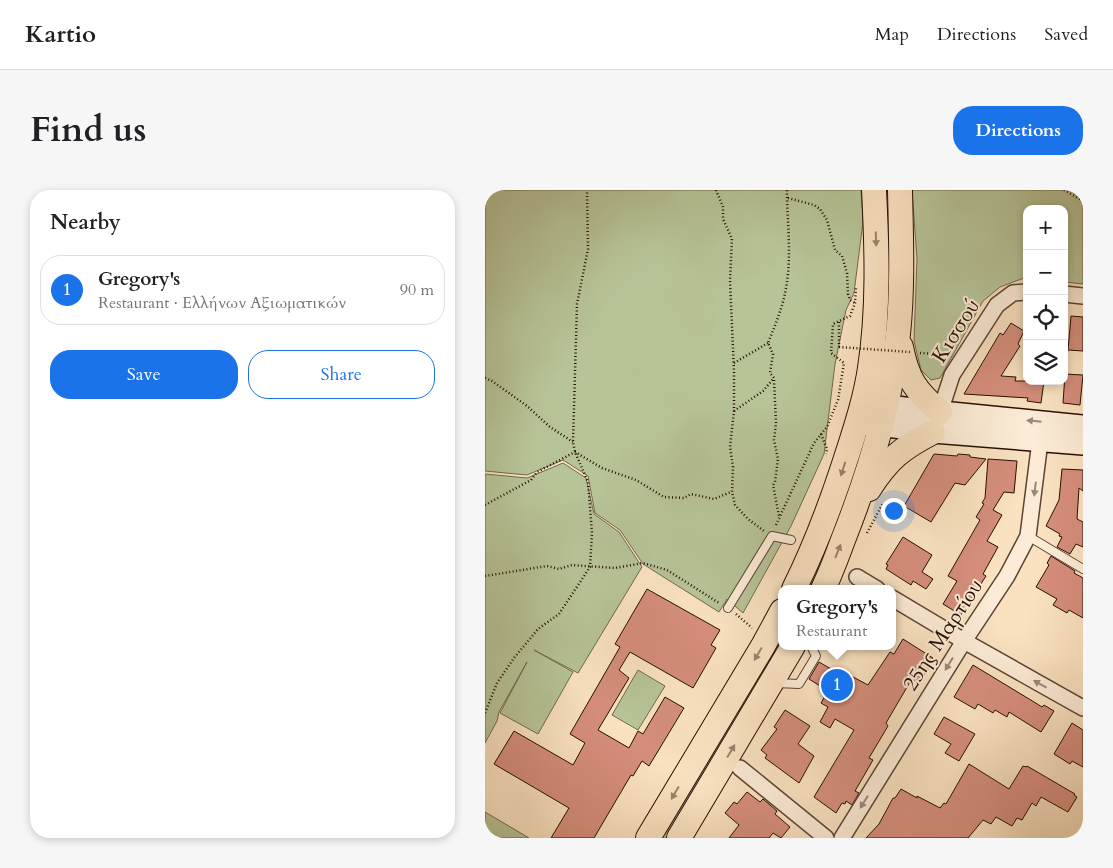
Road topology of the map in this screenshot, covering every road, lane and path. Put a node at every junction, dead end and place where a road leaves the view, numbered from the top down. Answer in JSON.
{"nodes":[{"id":1,"x":587,"y":190,"type":"edge"},
{"id":2,"x":716,"y":190,"type":"edge"},
{"id":3,"x":787,"y":190,"type":"edge"},
{"id":4,"x":874,"y":190,"type":"edge"},
{"id":5,"x":899,"y":190,"type":"edge"},
{"id":6,"x":1064,"y":190,"type":"edge"},
{"id":7,"x":1081,"y":190,"type":"edge"},
{"id":8,"x":1083,"y":194,"type":"edge"},
{"id":9,"x":787,"y":198,"type":"junction"},
{"id":10,"x":1083,"y":201,"type":"edge"},
{"id":11,"x":856,"y":285,"type":"dead end"},
{"id":12,"x":1023,"y":292,"type":"edge"},
{"id":13,"x":1068,"y":294,"type":"edge"},
{"id":14,"x":1083,"y":296,"type":"edge"},
{"id":15,"x":855,"y":303,"type":"junction"},
{"id":16,"x":839,"y":322,"type":"junction"},
{"id":17,"x":768,"y":343,"type":"junction"},
{"id":18,"x":904,"y":343,"type":"junction"},
{"id":19,"x":919,"y":353,"type":"dead end"},
{"id":20,"x":734,"y":363,"type":"junction"},
{"id":21,"x":959,"y":364,"type":"junction"},
{"id":22,"x":485,"y":378,"type":"edge"},
{"id":23,"x":774,"y":378,"type":"junction"},
{"id":24,"x":734,"y":411,"type":"junction"},
{"id":25,"x":860,"y":412,"type":"junction"},
{"id":26,"x":883,"y":416,"type":"junction"},
{"id":27,"x":936,"y":422,"type":"junction"},
{"id":28,"x":1083,"y":426,"type":"edge"},
{"id":29,"x":821,"y":434,"type":"junction"},
{"id":30,"x":1040,"y":441,"type":"junction"},
{"id":31,"x":573,"y":442,"type":"junction"},
{"id":32,"x":1083,"y":444,"type":"edge"},
{"id":33,"x":575,"y":452,"type":"junction"},
{"id":34,"x":827,"y":457,"type":"dead end"},
{"id":35,"x":732,"y":492,"type":"junction"},
{"id":36,"x":887,"y":497,"type":"dead end"},
{"id":37,"x":485,"y":505,"type":"edge"},
{"id":38,"x":854,"y":514,"type":"junction"},
{"id":39,"x":780,"y":518,"type":"junction"},
{"id":40,"x":772,"y":536,"type":"junction"},
{"id":41,"x":1027,"y":536,"type":"junction"},
{"id":42,"x":791,"y":540,"type":"dead end"},
{"id":43,"x":864,"y":540,"type":"dead end"},
{"id":44,"x":590,"y":567,"type":"junction"},
{"id":45,"x":1083,"y":569,"type":"edge"},
{"id":46,"x":485,"y":576,"type":"edge"},
{"id":47,"x":857,"y":577,"type":"dead end"},
{"id":48,"x":796,"y":585,"type":"edge"},
{"id":49,"x":825,"y":585,"type":"edge"},
{"id":50,"x":870,"y":585,"type":"edge"},
{"id":51,"x":896,"y":600,"type":"edge"},
{"id":52,"x":728,"y":608,"type":"junction"},
{"id":53,"x":778,"y":619,"type":"edge"},
{"id":54,"x":964,"y":641,"type":"junction"},
{"id":55,"x":763,"y":646,"type":"junction"},
{"id":56,"x":791,"y":650,"type":"edge"},
{"id":57,"x":813,"y":650,"type":"edge"},
{"id":58,"x":771,"y":683,"type":"junction"},
{"id":59,"x":1083,"y":708,"type":"edge"},
{"id":60,"x":485,"y":713,"type":"edge"},
{"id":61,"x":740,"y":768,"type":"dead end"},
{"id":62,"x":648,"y":838,"type":"edge"},
{"id":63,"x":679,"y":838,"type":"edge"},
{"id":64,"x":826,"y":838,"type":"edge"},
{"id":65,"x":842,"y":838,"type":"edge"}],
"edges":[{"from":1,"to":31,"type":"path"},
{"from":2,"to":20,"type":"path"},
{"from":3,"to":9,"type":"path"},
{"from":4,"to":25,"type":"main road","one_way":true},
{"from":5,"to":18,"type":"main road"},
{"from":6,"to":10,"type":"path"},
{"from":7,"to":8,"type":"path"},
{"from":9,"to":15,"type":"path"},
{"from":9,"to":17,"type":"path"},
{"from":11,"to":15,"type":"path"},
{"from":12,"to":21,"type":"street","name":"Κισσού"},
{"from":13,"to":14,"type":"street"},
{"from":15,"to":16,"type":"path"},
{"from":16,"to":18,"type":"path","bridge":true},
{"from":16,"to":29,"type":"path"},
{"from":17,"to":20,"type":"path"},
{"from":17,"to":23,"type":"path"},
{"from":18,"to":26,"type":"main road"},
{"from":18,"to":27,"type":"main road"},
{"from":19,"to":21,"type":"path"},
{"from":20,"to":24,"type":"path"},
{"from":21,"to":27,"type":"street","name":"Κισσού"},
{"from":22,"to":31,"type":"path"},
{"from":23,"to":24,"type":"path"},
{"from":23,"to":39,"type":"path"},
{"from":24,"to":35,"type":"path"},
{"from":25,"to":26,"type":"street"},
{"from":25,"to":48,"type":"main road","one_way":true},
{"from":26,"to":27,"type":"street"},
{"from":26,"to":38,"type":"main road"},
{"from":28,"to":27,"type":"street","one_way":true},
{"from":27,"to":30,"type":"street"},
{"from":27,"to":38,"type":"main road"},
{"from":29,"to":34,"type":"path"},
{"from":29,"to":39,"type":"path"},
{"from":30,"to":32,"type":"street"},
{"from":30,"to":41,"type":"street","name":"25ης Μαρτίου","one_way":true},
{"from":31,"to":33,"type":"path"},
{"from":33,"to":35,"type":"path"},
{"from":33,"to":37,"type":"path"},
{"from":33,"to":44,"type":"path"},
{"from":35,"to":40,"type":"path"},
{"from":36,"to":43,"type":"path"},
{"from":49,"to":38,"type":"main road","one_way":true},
{"from":39,"to":40,"type":"path"},
{"from":40,"to":42,"type":"lane"},
{"from":40,"to":52,"type":"lane"},
{"from":41,"to":45,"type":"lane"},
{"from":41,"to":54,"type":"street","name":"25ης Μαρτίου"},
{"from":44,"to":46,"type":"path"},
{"from":44,"to":52,"type":"path"},
{"from":44,"to":60,"type":"path"},
{"from":47,"to":50,"type":"street"},
{"from":51,"to":54,"type":"street"},
{"from":52,"to":55,"type":"path"},
{"from":53,"to":55,"type":"main road"},
{"from":59,"to":54,"type":"street","one_way":true},
{"from":54,"to":65,"type":"street","name":"25ης Μαρτίου","one_way":true},
{"from":55,"to":62,"type":"main road","one_way":true},
{"from":56,"to":58,"type":"main road"},
{"from":57,"to":58,"type":"lane"},
{"from":63,"to":58,"type":"main road","one_way":true},
{"from":61,"to":64,"type":"street"}]}
